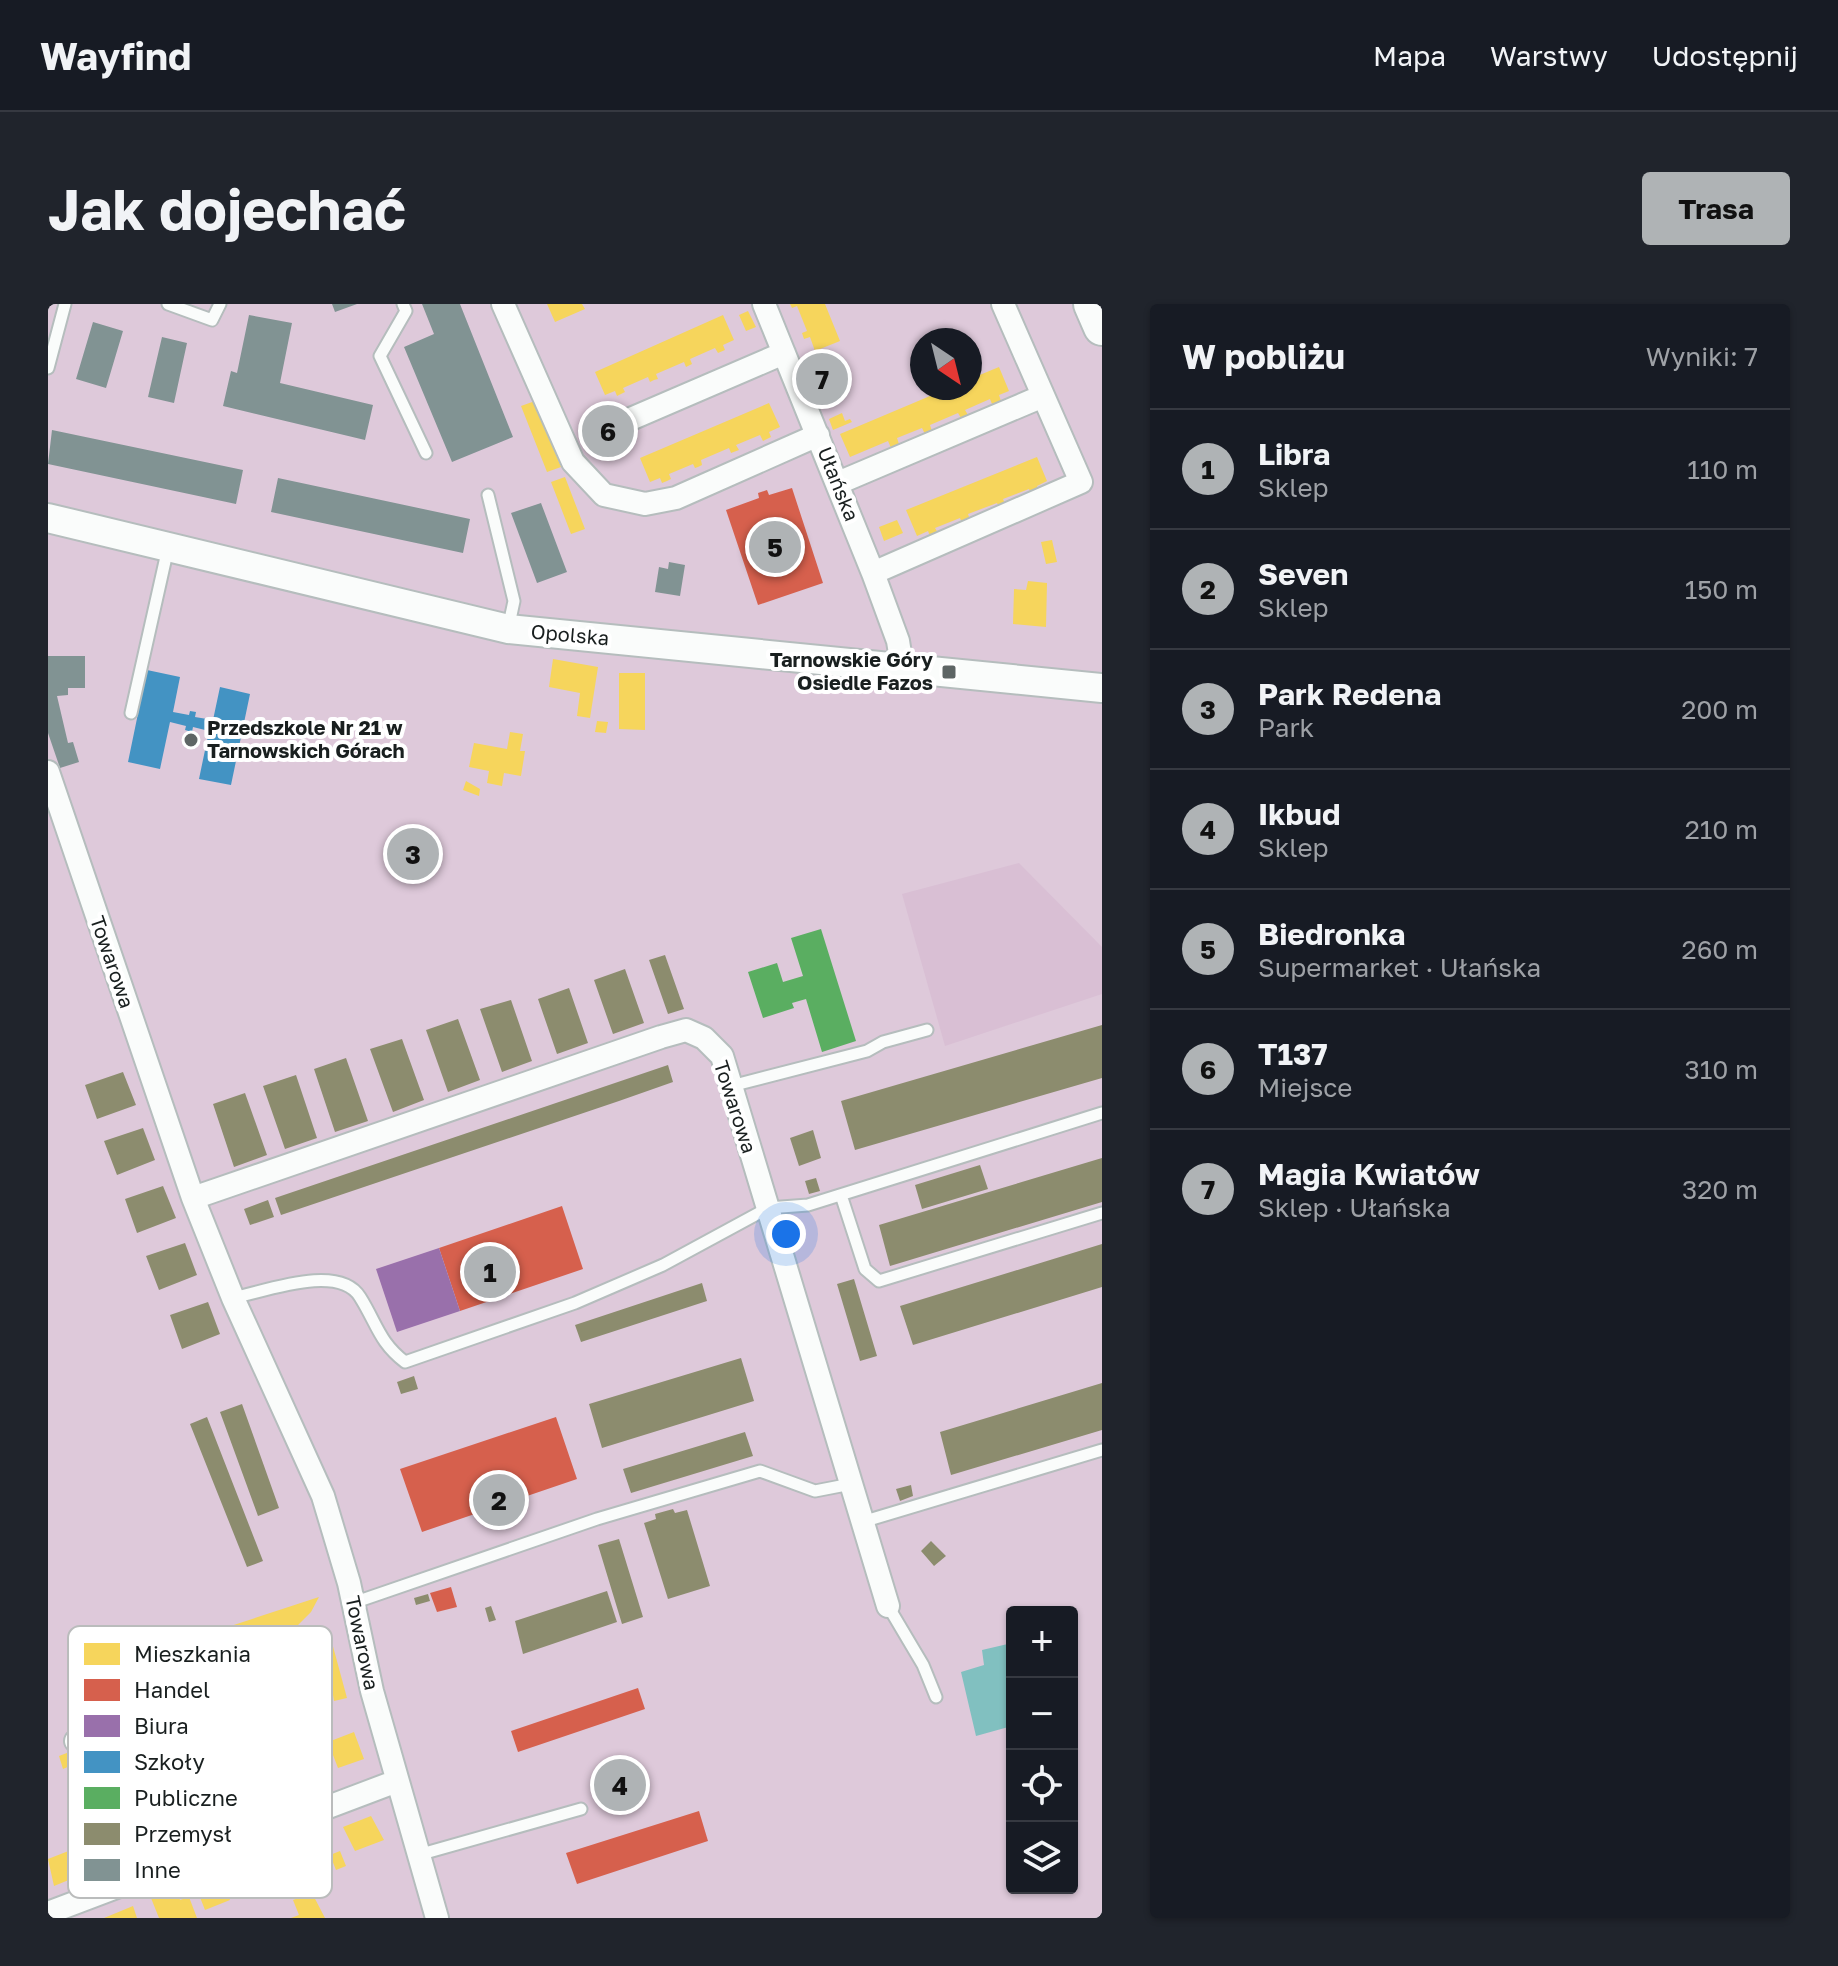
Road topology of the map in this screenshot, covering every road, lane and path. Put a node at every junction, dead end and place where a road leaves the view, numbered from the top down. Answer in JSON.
{"nodes":[{"id":1,"x":65,"y":304,"type":"edge"},
{"id":2,"x":168,"y":304,"type":"edge"},
{"id":3,"x":220,"y":304,"type":"edge"},
{"id":4,"x":403,"y":304,"type":"edge"},
{"id":5,"x":503,"y":304,"type":"edge"},
{"id":6,"x":764,"y":304,"type":"edge"},
{"id":7,"x":1003,"y":304,"type":"edge"},
{"id":8,"x":1092,"y":304,"type":"edge"},
{"id":9,"x":1102,"y":327,"type":"edge"},
{"id":10,"x":784,"y":353,"type":"junction"},
{"id":11,"x":48,"y":368,"type":"edge"},
{"id":12,"x":1043,"y":396,"type":"junction"},
{"id":13,"x":619,"y":424,"type":"dead end"},
{"id":14,"x":818,"y":435,"type":"junction"},
{"id":15,"x":426,"y":453,"type":"dead end"},
{"id":16,"x":838,"y":483,"type":"junction"},
{"id":17,"x":488,"y":495,"type":"dead end"},
{"id":18,"x":48,"y":518,"type":"edge"},
{"id":19,"x":168,"y":547,"type":"junction"},
{"id":20,"x":873,"y":573,"type":"junction"},
{"id":21,"x":508,"y":629,"type":"junction"},
{"id":22,"x":902,"y":666,"type":"junction"},
{"id":23,"x":1102,"y":688,"type":"edge"},
{"id":24,"x":131,"y":713,"type":"dead end"},
{"id":25,"x":48,"y":772,"type":"edge"},
{"id":26,"x":927,"y":1030,"type":"dead end"},
{"id":27,"x":731,"y":1086,"type":"junction"},
{"id":28,"x":1102,"y":1113,"type":"edge"},
{"id":29,"x":841,"y":1195,"type":"junction"},
{"id":30,"x":193,"y":1198,"type":"junction"},
{"id":31,"x":768,"y":1208,"type":"junction"},
{"id":32,"x":1102,"y":1213,"type":"edge"},
{"id":33,"x":233,"y":1298,"type":"junction"},
{"id":34,"x":1102,"y":1450,"type":"edge"},
{"id":35,"x":851,"y":1484,"type":"junction"},
{"id":36,"x":862,"y":1522,"type":"junction"},
{"id":37,"x":353,"y":1603,"type":"junction"},
{"id":38,"x":888,"y":1606,"type":"joint"},
{"id":39,"x":936,"y":1697,"type":"dead end"},
{"id":40,"x":397,"y":1781,"type":"junction"},
{"id":41,"x":332,"y":1805,"type":"edge"},
{"id":42,"x":581,"y":1809,"type":"dead end"},
{"id":43,"x":418,"y":1855,"type":"junction"},
{"id":44,"x":87,"y":1898,"type":"edge"},
{"id":45,"x":48,"y":1913,"type":"edge"},
{"id":46,"x":437,"y":1918,"type":"edge"}],
"edges":[{"from":1,"to":11,"type":"lane"},
{"from":2,"to":3,"type":"lane"},
{"from":4,"to":15,"type":"lane"},
{"from":5,"to":14,"type":"street"},
{"from":6,"to":10,"type":"street","name":"Ułańska"},
{"from":7,"to":12,"type":"street"},
{"from":8,"to":9,"type":"highway"},
{"from":10,"to":13,"type":"street"},
{"from":10,"to":14,"type":"street","name":"Ułańska"},
{"from":12,"to":16,"type":"street"},
{"from":12,"to":20,"type":"street"},
{"from":14,"to":16,"type":"street","name":"Ułańska"},
{"from":16,"to":20,"type":"street","name":"Ułańska"},
{"from":17,"to":21,"type":"lane"},
{"from":18,"to":19,"type":"street","name":"Opolska"},
{"from":19,"to":21,"type":"street","name":"Opolska"},
{"from":19,"to":24,"type":"lane"},
{"from":20,"to":22,"type":"street","name":"Ułańska"},
{"from":21,"to":22,"type":"street","name":"Opolska"},
{"from":22,"to":23,"type":"street","name":"Opolska"},
{"from":25,"to":30,"type":"street","name":"Towarowa"},
{"from":26,"to":27,"type":"lane"},
{"from":27,"to":30,"type":"street","name":"Towarowa"},
{"from":27,"to":31,"type":"street","name":"Towarowa"},
{"from":28,"to":29,"type":"lane"},
{"from":29,"to":31,"type":"lane"},
{"from":29,"to":32,"type":"lane"},
{"from":30,"to":33,"type":"street","name":"Towarowa"},
{"from":31,"to":33,"type":"lane"},
{"from":31,"to":35,"type":"street","name":"Towarowa"},
{"from":33,"to":37,"type":"street","name":"Towarowa"},
{"from":34,"to":36,"type":"lane"},
{"from":35,"to":36,"type":"street","name":"Towarowa"},
{"from":35,"to":37,"type":"lane"},
{"from":36,"to":38,"type":"street","name":"Towarowa"},
{"from":37,"to":40,"type":"street","name":"Towarowa"},
{"from":38,"to":39,"type":"lane"},
{"from":40,"to":41,"type":"street"},
{"from":40,"to":43,"type":"street","name":"Towarowa"},
{"from":42,"to":43,"type":"lane"},
{"from":43,"to":46,"type":"street","name":"Towarowa"},
{"from":44,"to":45,"type":"street"}]}
